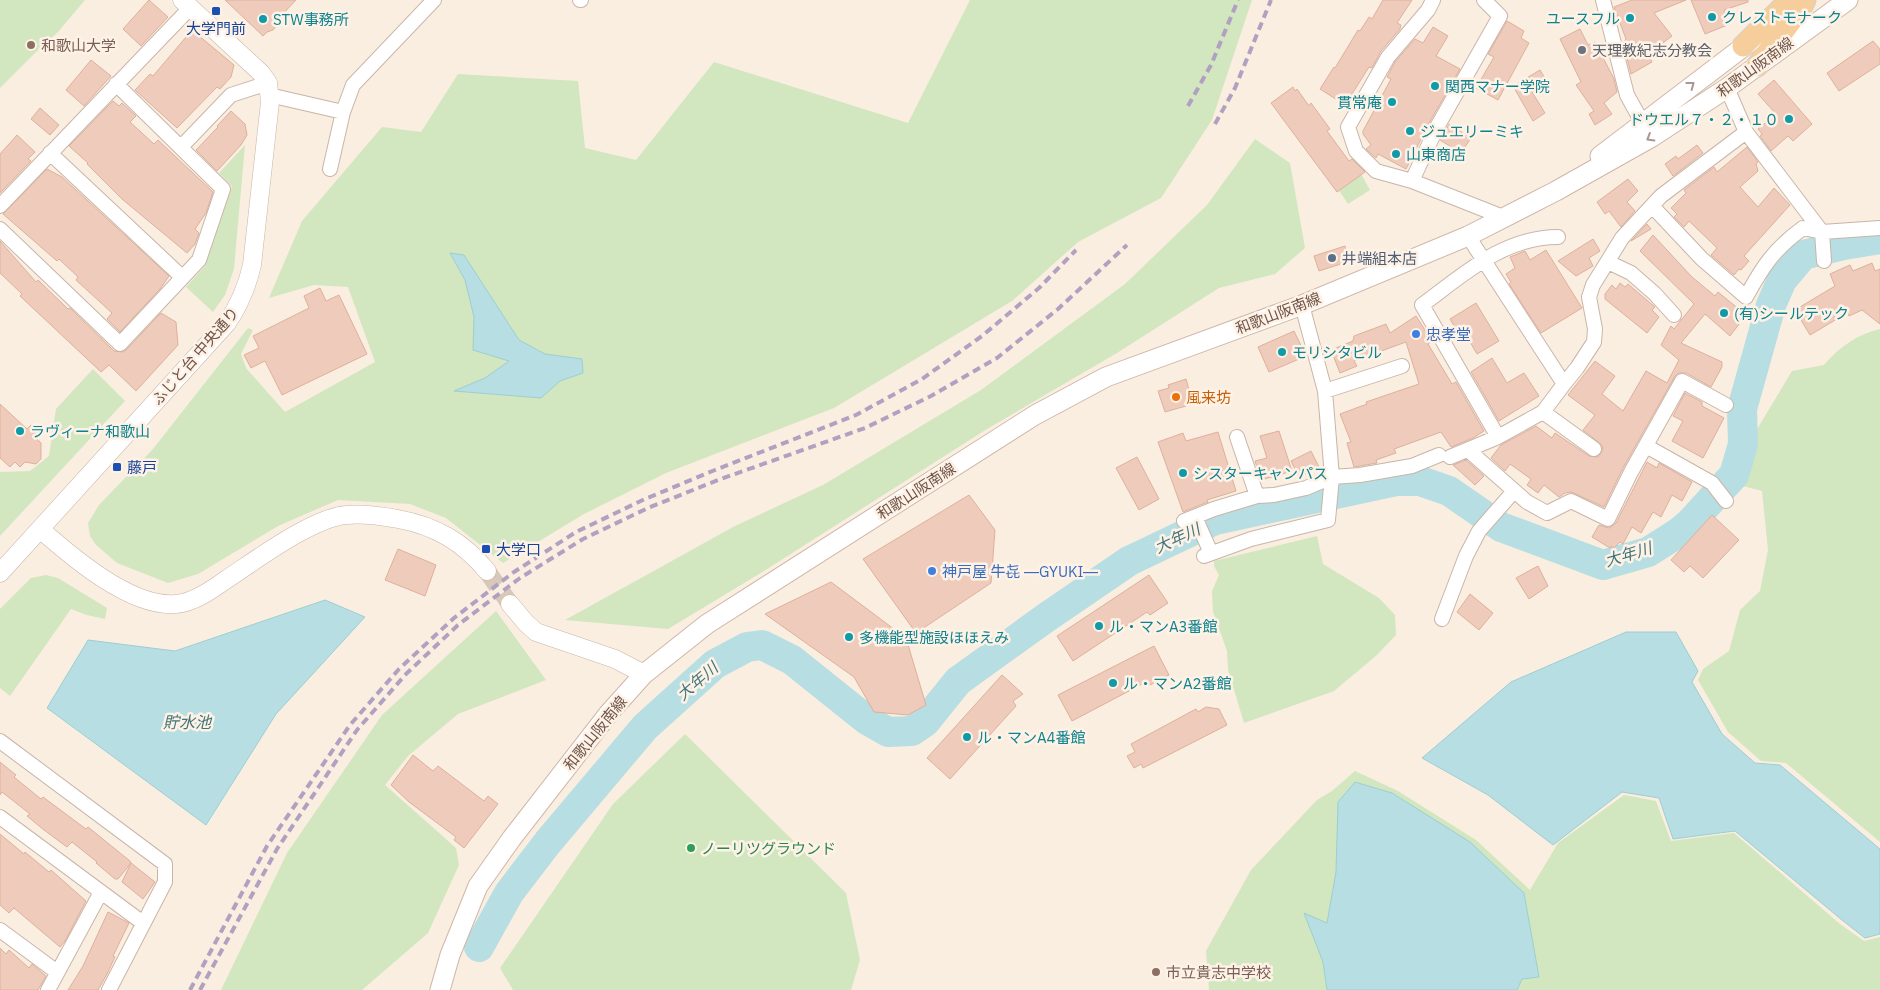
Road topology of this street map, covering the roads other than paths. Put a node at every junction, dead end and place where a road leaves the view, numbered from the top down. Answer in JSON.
{"nodes":[{"id":1,"x":434,"y":0,"type":"edge"},
{"id":2,"x":1433,"y":0,"type":"edge"},
{"id":3,"x":1484,"y":0,"type":"edge"},
{"id":4,"x":1603,"y":0,"type":"edge"},
{"id":5,"x":1848,"y":0,"type":"edge"},
{"id":6,"x":1802,"y":2,"type":"edge"},
{"id":7,"x":186,"y":4,"type":"edge"},
{"id":8,"x":1743,"y":46,"type":"joint"},
{"id":9,"x":1757,"y":66,"type":"junction"},
{"id":10,"x":116,"y":84,"type":"junction"},
{"id":11,"x":1728,"y":88,"type":"junction"},
{"id":12,"x":269,"y":89,"type":"junction"},
{"id":13,"x":343,"y":112,"type":"junction"},
{"id":14,"x":1642,"y":122,"type":"junction"},
{"id":15,"x":1746,"y":132,"type":"junction"},
{"id":16,"x":181,"y":148,"type":"junction"},
{"id":17,"x":50,"y":153,"type":"junction"},
{"id":18,"x":330,"y":169,"type":"dead end"},
{"id":19,"x":1412,"y":181,"type":"junction"},
{"id":20,"x":1556,"y":191,"type":"junction"},
{"id":21,"x":0,"y":206,"type":"edge"},
{"id":22,"x":1652,"y":206,"type":"junction"},
{"id":23,"x":1503,"y":217,"type":"junction"},
{"id":24,"x":1880,"y":228,"type":"edge"},
{"id":25,"x":0,"y":229,"type":"edge"},
{"id":26,"x":1822,"y":232,"type":"junction"},
{"id":27,"x":1468,"y":236,"type":"junction"},
{"id":28,"x":1558,"y":237,"type":"dead end"},
{"id":29,"x":1484,"y":259,"type":"junction"},
{"id":30,"x":1824,"y":261,"type":"dead end"},
{"id":31,"x":1608,"y":262,"type":"junction"},
{"id":32,"x":182,"y":277,"type":"junction"},
{"id":33,"x":1302,"y":305,"type":"junction"},
{"id":34,"x":1674,"y":315,"type":"dead end"},
{"id":35,"x":1402,"y":366,"type":"dead end"},
{"id":36,"x":1564,"y":384,"type":"junction"},
{"id":37,"x":1326,"y":391,"type":"junction"},
{"id":38,"x":1726,"y":405,"type":"dead end"},
{"id":39,"x":1543,"y":412,"type":"junction"},
{"id":40,"x":1237,"y":436,"type":"dead end"},
{"id":41,"x":1498,"y":437,"type":"junction"},
{"id":42,"x":1646,"y":446,"type":"junction"},
{"id":43,"x":1594,"y":449,"type":"dead end"},
{"id":44,"x":1468,"y":450,"type":"junction"},
{"id":45,"x":1332,"y":480,"type":"junction"},
{"id":46,"x":1514,"y":491,"type":"junction"},
{"id":47,"x":1257,"y":496,"type":"junction"},
{"id":48,"x":1726,"y":501,"type":"dead end"},
{"id":49,"x":40,"y":529,"type":"junction"},
{"id":50,"x":487,"y":572,"type":"tunnel mouth"},
{"id":51,"x":0,"y":573,"type":"edge"},
{"id":52,"x":510,"y":604,"type":"tunnel mouth"},
{"id":53,"x":1442,"y":619,"type":"dead end"},
{"id":54,"x":644,"y":674,"type":"junction"},
{"id":55,"x":0,"y":741,"type":"edge"},
{"id":56,"x":0,"y":817,"type":"edge"},
{"id":57,"x":101,"y":892,"type":"junction"},
{"id":58,"x":143,"y":923,"type":"junction"},
{"id":59,"x":0,"y":930,"type":"edge"},
{"id":60,"x":57,"y":972,"type":"junction"},
{"id":61,"x":48,"y":990,"type":"edge"},
{"id":62,"x":109,"y":990,"type":"edge"},
{"id":63,"x":440,"y":990,"type":"edge"}],
"edges":[{"from":1,"to":13,"type":"street"},
{"from":2,"to":19,"type":"street"},
{"from":3,"to":19,"type":"street"},
{"from":4,"to":14,"type":"street"},
{"from":5,"to":9,"type":"main road","name":"和歌山阪南線"},
{"from":6,"to":8,"type":"main road"},
{"from":6,"to":9,"type":"main road"},
{"from":7,"to":10,"type":"street"},
{"from":7,"to":12,"type":"street"},
{"from":14,"to":8,"type":"main road","name":"和歌山阪南線","one_way":true},
{"from":9,"to":11,"type":"main road","name":"和歌山阪南線"},
{"from":10,"to":16,"type":"street"},
{"from":10,"to":17,"type":"street"},
{"from":11,"to":15,"type":"street"},
{"from":11,"to":20,"type":"main road","name":"和歌山阪南線","one_way":true},
{"from":12,"to":13,"type":"street"},
{"from":12,"to":16,"type":"street"},
{"from":12,"to":49,"type":"street","name":"ふじと台 中央通り"},
{"from":13,"to":18,"type":"street"},
{"from":14,"to":20,"type":"main road","name":"和歌山阪南線"},
{"from":15,"to":22,"type":"street"},
{"from":15,"to":26,"type":"street"},
{"from":16,"to":32,"type":"street"},
{"from":17,"to":21,"type":"street"},
{"from":17,"to":32,"type":"street"},
{"from":19,"to":23,"type":"street"},
{"from":20,"to":23,"type":"main road","name":"和歌山阪南線"},
{"from":22,"to":26,"type":"street"},
{"from":22,"to":31,"type":"street"},
{"from":23,"to":27,"type":"main road","name":"和歌山阪南線"},
{"from":24,"to":26,"type":"street"},
{"from":25,"to":32,"type":"street"},
{"from":26,"to":30,"type":"street"},
{"from":27,"to":29,"type":"street"},
{"from":27,"to":33,"type":"main road","name":"和歌山阪南線"},
{"from":28,"to":29,"type":"street"},
{"from":29,"to":36,"type":"street"},
{"from":29,"to":41,"type":"street"},
{"from":31,"to":34,"type":"street"},
{"from":31,"to":36,"type":"street"},
{"from":33,"to":37,"type":"street"},
{"from":33,"to":54,"type":"main road","name":"和歌山阪南線"},
{"from":35,"to":37,"type":"street"},
{"from":36,"to":39,"type":"street"},
{"from":37,"to":45,"type":"street"},
{"from":38,"to":42,"type":"street"},
{"from":39,"to":41,"type":"street"},
{"from":39,"to":43,"type":"street"},
{"from":40,"to":47,"type":"street"},
{"from":41,"to":44,"type":"street"},
{"from":42,"to":46,"type":"street"},
{"from":42,"to":48,"type":"street"},
{"from":44,"to":45,"type":"street"},
{"from":44,"to":46,"type":"street"},
{"from":45,"to":47,"type":"street"},
{"from":45,"to":47,"type":"street"},
{"from":46,"to":53,"type":"street"},
{"from":49,"to":50,"type":"street"},
{"from":49,"to":51,"type":"street","name":"ふじと台 中央通り"},
{"from":52,"to":54,"type":"street"},
{"from":54,"to":63,"type":"main road","name":"和歌山阪南線"},
{"from":55,"to":58,"type":"street"},
{"from":56,"to":57,"type":"street"},
{"from":57,"to":58,"type":"street"},
{"from":57,"to":60,"type":"street"},
{"from":58,"to":62,"type":"street"},
{"from":59,"to":60,"type":"street"},
{"from":60,"to":61,"type":"street"}]}
